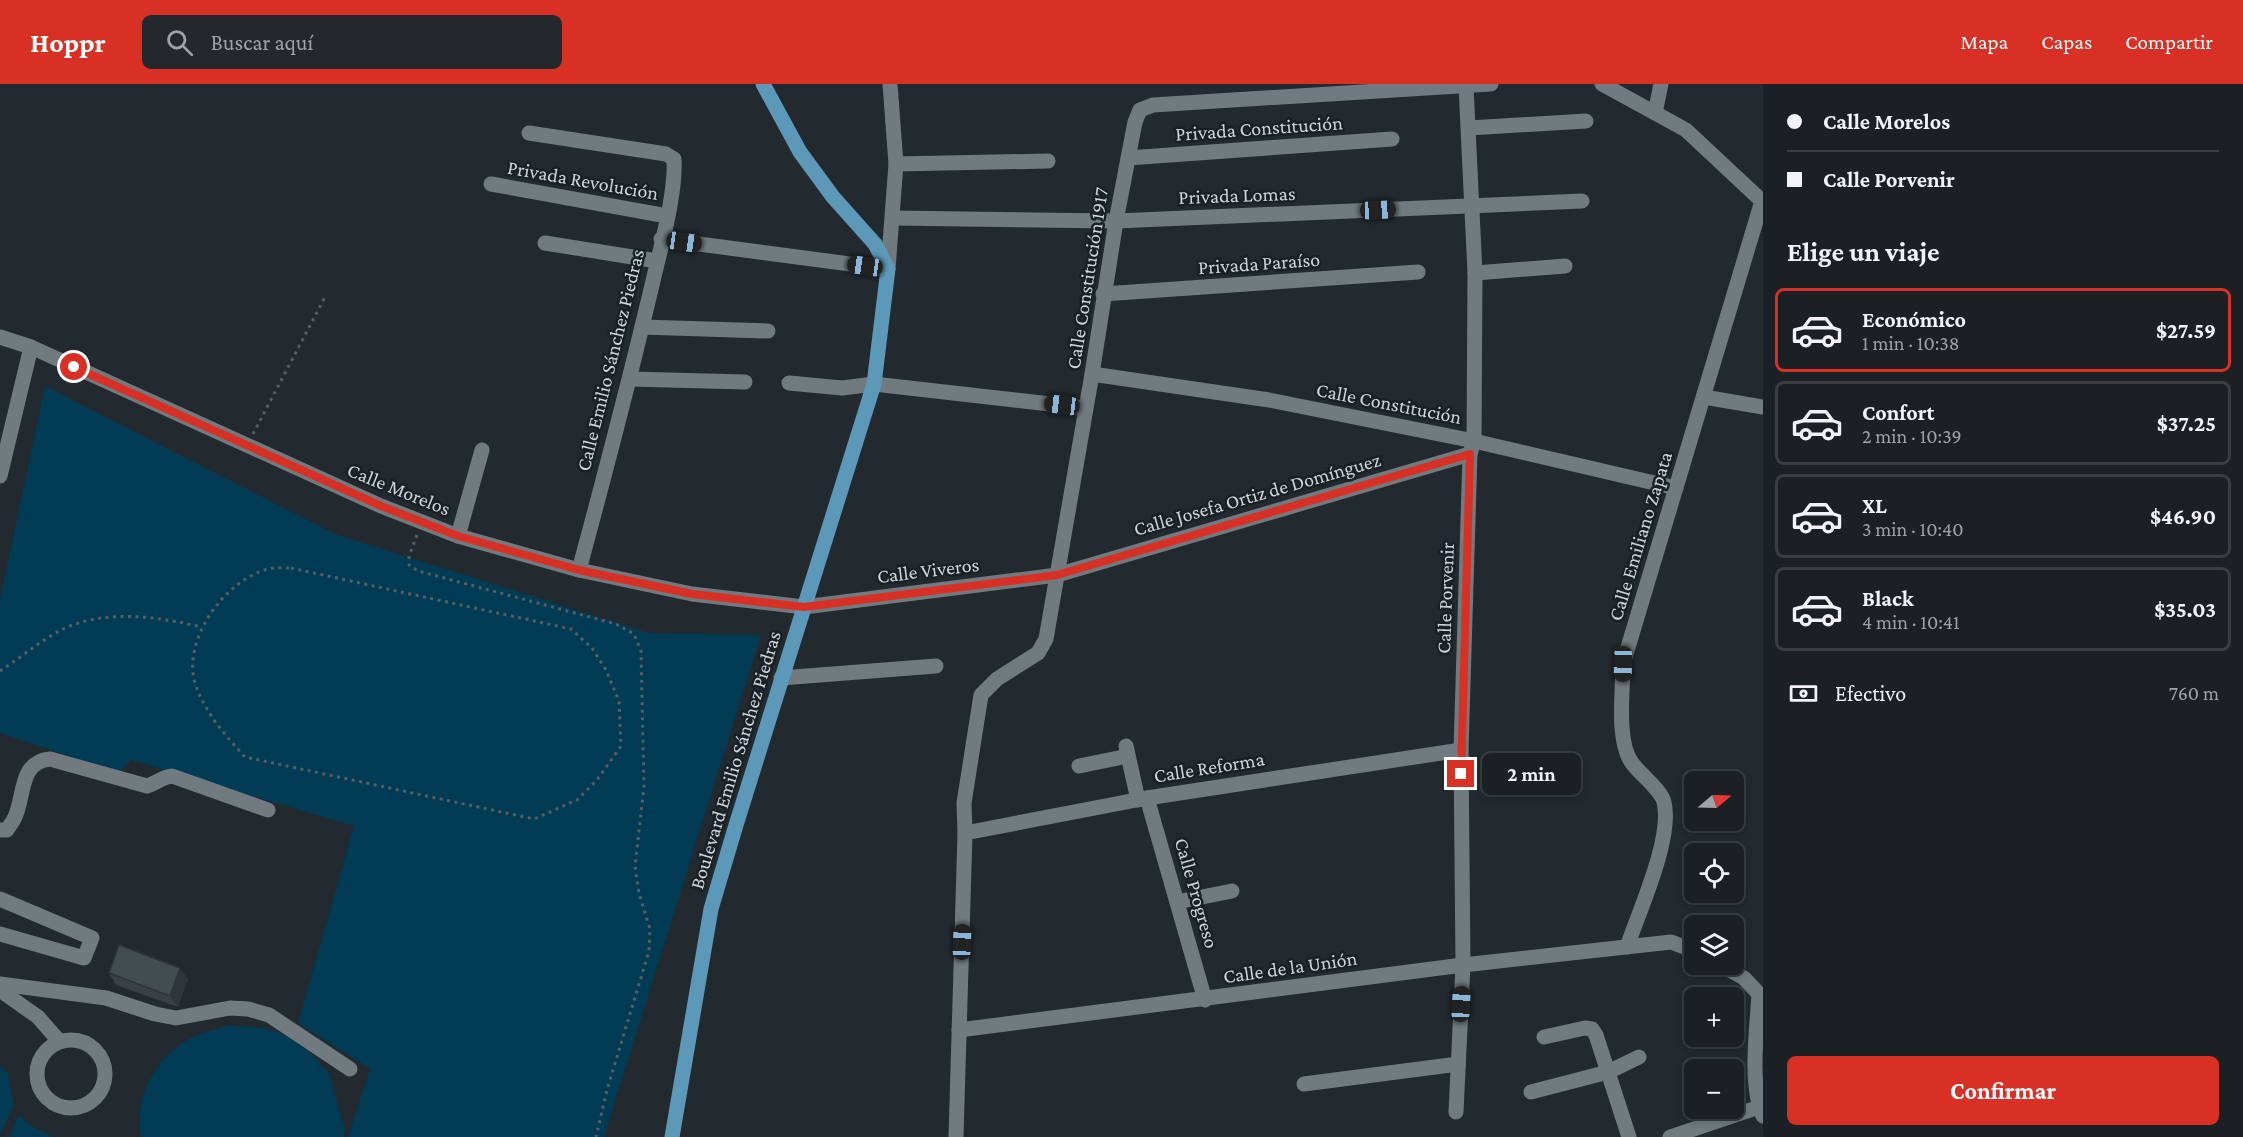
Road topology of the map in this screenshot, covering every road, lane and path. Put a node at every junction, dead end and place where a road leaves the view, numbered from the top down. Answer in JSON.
{"nodes":[{"id":1,"x":763,"y":84,"type":"edge"},
{"id":2,"x":890,"y":84,"type":"edge"},
{"id":3,"x":1491,"y":84,"type":"edge"},
{"id":4,"x":1602,"y":84,"type":"edge"},
{"id":5,"x":1660,"y":84,"type":"edge"},
{"id":6,"x":1466,"y":86,"type":"junction"},
{"id":7,"x":1655,"y":113,"type":"junction"},
{"id":8,"x":1586,"y":121,"type":"dead end"},
{"id":9,"x":1469,"y":128,"type":"junction"},
{"id":10,"x":529,"y":133,"type":"dead end"},
{"id":11,"x":1392,"y":139,"type":"dead end"},
{"id":12,"x":1128,"y":158,"type":"junction"},
{"id":13,"x":1048,"y":161,"type":"dead end"},
{"id":14,"x":896,"y":164,"type":"junction"},
{"id":15,"x":491,"y":184,"type":"dead end"},
{"id":16,"x":1582,"y":201,"type":"dead end"},
{"id":17,"x":1762,"y":202,"type":"edge"},
{"id":18,"x":1473,"y":206,"type":"junction"},
{"id":19,"x":667,"y":216,"type":"junction"},
{"id":20,"x":892,"y":218,"type":"junction"},
{"id":21,"x":1116,"y":221,"type":"junction"},
{"id":22,"x":661,"y":239,"type":"junction"},
{"id":23,"x":544,"y":243,"type":"dead end"},
{"id":24,"x":657,"y":261,"type":"junction"},
{"id":25,"x":1565,"y":266,"type":"dead end"},
{"id":26,"x":888,"y":269,"type":"junction"},
{"id":27,"x":1418,"y":273,"type":"dead end"},
{"id":28,"x":1475,"y":273,"type":"junction"},
{"id":29,"x":1103,"y":294,"type":"junction"},
{"id":30,"x":326,"y":297,"type":"dead end"},
{"id":31,"x":642,"y":327,"type":"junction"},
{"id":32,"x":768,"y":331,"type":"dead end"},
{"id":33,"x":1,"y":340,"type":"edge"},
{"id":34,"x":30,"y":347,"type":"junction"},
{"id":35,"x":1092,"y":374,"type":"junction"},
{"id":36,"x":630,"y":379,"type":"junction"},
{"id":37,"x":745,"y":382,"type":"dead end"},
{"id":38,"x":789,"y":383,"type":"dead end"},
{"id":39,"x":874,"y":384,"type":"junction"},
{"id":40,"x":1704,"y":397,"type":"junction"},
{"id":41,"x":1763,"y":407,"type":"edge"},
{"id":42,"x":1085,"y":408,"type":"junction"},
{"id":43,"x":247,"y":447,"type":"junction"},
{"id":44,"x":1472,"y":447,"type":"junction"},
{"id":45,"x":482,"y":450,"type":"dead end"},
{"id":46,"x":0,"y":476,"type":"edge"},
{"id":47,"x":1676,"y":488,"type":"junction"},
{"id":48,"x":422,"y":522,"type":"junction"},
{"id":49,"x":458,"y":536,"type":"junction"},
{"id":50,"x":579,"y":570,"type":"junction"},
{"id":51,"x":1057,"y":575,"type":"junction"},
{"id":52,"x":804,"y":607,"type":"junction"},
{"id":53,"x":201,"y":627,"type":"junction"},
{"id":54,"x":936,"y":666,"type":"dead end"},
{"id":55,"x":0,"y":671,"type":"edge"},
{"id":56,"x":781,"y":678,"type":"junction"},
{"id":57,"x":1461,"y":750,"type":"junction"},
{"id":58,"x":1079,"y":766,"type":"dead end"},
{"id":59,"x":1142,"y":799,"type":"junction"},
{"id":60,"x":268,"y":810,"type":"dead end"},
{"id":61,"x":0,"y":830,"type":"edge"},
{"id":62,"x":965,"y":833,"type":"junction"},
{"id":63,"x":1232,"y":891,"type":"dead end"},
{"id":64,"x":0,"y":899,"type":"edge"},
{"id":65,"x":1178,"y":902,"type":"junction"},
{"id":66,"x":0,"y":934,"type":"edge"},
{"id":67,"x":1627,"y":947,"type":"junction"},
{"id":68,"x":1684,"y":947,"type":"edge"},
{"id":69,"x":1463,"y":965,"type":"junction"},
{"id":70,"x":1739,"y":975,"type":"edge"},
{"id":71,"x":0,"y":984,"type":"edge"},
{"id":72,"x":0,"y":990,"type":"edge"},
{"id":73,"x":1761,"y":991,"type":"edge"},
{"id":74,"x":1205,"y":999,"type":"junction"},
{"id":75,"x":959,"y":1030,"type":"junction"},
{"id":76,"x":1544,"y":1037,"type":"dead end"},
{"id":77,"x":58,"y":1041,"type":"junction"},
{"id":78,"x":1639,"y":1057,"type":"dead end"},
{"id":79,"x":1458,"y":1064,"type":"junction"},
{"id":80,"x":351,"y":1069,"type":"dead end"},
{"id":81,"x":1608,"y":1072,"type":"junction"},
{"id":82,"x":1304,"y":1084,"type":"dead end"},
{"id":83,"x":1531,"y":1092,"type":"dead end"},
{"id":84,"x":1761,"y":1111,"type":"edge"},
{"id":85,"x":1456,"y":1112,"type":"dead end"},
{"id":86,"x":596,"y":1137,"type":"edge"},
{"id":87,"x":672,"y":1137,"type":"edge"},
{"id":88,"x":956,"y":1137,"type":"edge"},
{"id":89,"x":1629,"y":1137,"type":"edge"},
{"id":90,"x":1670,"y":1137,"type":"edge"}],
"edges":[{"from":1,"to":26,"type":"main road"},
{"from":2,"to":14,"type":"street"},
{"from":3,"to":6,"type":"street"},
{"from":4,"to":7,"type":"street"},
{"from":5,"to":7,"type":"street"},
{"from":6,"to":9,"type":"street","name":"Calle Porvenir"},
{"from":6,"to":12,"type":"street","name":"Calle Constitución 1917"},
{"from":7,"to":17,"type":"street"},
{"from":8,"to":9,"type":"street"},
{"from":9,"to":18,"type":"street","name":"Calle Porvenir"},
{"from":10,"to":19,"type":"street","name":"Calle Emilio Sánchez Piedras"},
{"from":11,"to":12,"type":"street","name":"Privada Constitución"},
{"from":12,"to":21,"type":"street","name":"Calle Constitución 1917"},
{"from":13,"to":14,"type":"street"},
{"from":14,"to":20,"type":"street"},
{"from":15,"to":19,"type":"street","name":"Privada Revolución"},
{"from":16,"to":18,"type":"street","name":"Privada Lomas"},
{"from":17,"to":40,"type":"street","name":"Calle Emiliano Zapata"},
{"from":18,"to":21,"type":"street","name":"Privada Lomas"},
{"from":18,"to":28,"type":"street","name":"Calle Porvenir"},
{"from":19,"to":22,"type":"street","name":"Calle Emilio Sánchez Piedras"},
{"from":20,"to":21,"type":"street","name":"Privada Lomas"},
{"from":20,"to":26,"type":"street"},
{"from":21,"to":29,"type":"street","name":"Calle Constitución 1917"},
{"from":22,"to":24,"type":"street","name":"Calle Emilio Sánchez Piedras"},
{"from":22,"to":26,"type":"street"},
{"from":23,"to":24,"type":"street"},
{"from":24,"to":31,"type":"street","name":"Calle Emilio Sánchez Piedras"},
{"from":25,"to":28,"type":"street"},
{"from":26,"to":39,"type":"main road","name":"Boulevard Emilio Sánchez Piedras"},
{"from":27,"to":29,"type":"street","name":"Privada Paraíso"},
{"from":28,"to":44,"type":"street","name":"Calle Porvenir"},
{"from":29,"to":35,"type":"street","name":"Calle Constitución 1917"},
{"from":30,"to":43,"type":"path"},
{"from":31,"to":32,"type":"street"},
{"from":31,"to":36,"type":"street","name":"Calle Emilio Sánchez Piedras"},
{"from":33,"to":34,"type":"street","name":"Calle Morelos"},
{"from":34,"to":43,"type":"street","name":"Calle Morelos"},
{"from":34,"to":46,"type":"street"},
{"from":35,"to":42,"type":"street","name":"Calle Constitución 1917"},
{"from":35,"to":44,"type":"street","name":"Calle Constitución"},
{"from":36,"to":37,"type":"street"},
{"from":36,"to":50,"type":"street","name":"Calle Emilio Sánchez Piedras"},
{"from":38,"to":39,"type":"street"},
{"from":39,"to":42,"type":"street"},
{"from":39,"to":52,"type":"main road","name":"Boulevard Emilio Sánchez Piedras"},
{"from":40,"to":41,"type":"street"},
{"from":40,"to":47,"type":"street","name":"Calle Emiliano Zapata"},
{"from":42,"to":51,"type":"street","name":"Calle Constitución 1917"},
{"from":43,"to":48,"type":"street","name":"Calle Morelos"},
{"from":44,"to":47,"type":"street","name":"Calle Constitución"},
{"from":44,"to":51,"type":"street","name":"Calle Josefa Ortiz de Domínguez"},
{"from":44,"to":57,"type":"street","name":"Calle Porvenir"},
{"from":45,"to":49,"type":"street"},
{"from":47,"to":67,"type":"street","name":"Calle Emiliano Zapata"},
{"from":48,"to":49,"type":"street","name":"Calle Morelos"},
{"from":48,"to":86,"type":"path"},
{"from":49,"to":50,"type":"street","name":"Calle Morelos"},
{"from":50,"to":52,"type":"street","name":"Calle Morelos"},
{"from":51,"to":52,"type":"street","name":"Calle Viveros"},
{"from":51,"to":62,"type":"street","name":"Calle Constitución 1917"},
{"from":52,"to":56,"type":"main road","name":"Boulevard Emilio Sánchez Piedras"},
{"from":53,"to":53,"type":"path"},
{"from":53,"to":55,"type":"path"},
{"from":54,"to":56,"type":"street"},
{"from":56,"to":87,"type":"main road","name":"Boulevard Emilio Sánchez Piedras"},
{"from":57,"to":59,"type":"street","name":"Calle Reforma"},
{"from":57,"to":69,"type":"street","name":"Calle Porvenir"},
{"from":58,"to":59,"type":"street","name":"Calle Progreso"},
{"from":59,"to":62,"type":"street","name":"Calle Reforma"},
{"from":59,"to":65,"type":"street","name":"Calle Progreso"},
{"from":60,"to":61,"type":"street"},
{"from":62,"to":75,"type":"street","name":"Calle Constitución 1917"},
{"from":63,"to":65,"type":"street"},
{"from":64,"to":66,"type":"street"},
{"from":65,"to":74,"type":"street","name":"Calle Progreso"},
{"from":67,"to":68,"type":"street"},
{"from":67,"to":69,"type":"street","name":"Calle de la Unión"},
{"from":69,"to":74,"type":"street","name":"Calle de la Unión"},
{"from":69,"to":79,"type":"street","name":"Calle Porvenir"},
{"from":70,"to":73,"type":"street"},
{"from":71,"to":80,"type":"street"},
{"from":72,"to":77,"type":"street"},
{"from":73,"to":84,"type":"street"},
{"from":74,"to":75,"type":"street","name":"Calle de la Unión"},
{"from":75,"to":88,"type":"street","name":"Calle Constitución 1917"},
{"from":76,"to":81,"type":"street"},
{"from":77,"to":77,"type":"street"},
{"from":78,"to":81,"type":"street"},
{"from":79,"to":82,"type":"street"},
{"from":79,"to":85,"type":"street","name":"Calle Porvenir"},
{"from":81,"to":83,"type":"street"},
{"from":81,"to":89,"type":"street"},
{"from":84,"to":90,"type":"street"}]}
